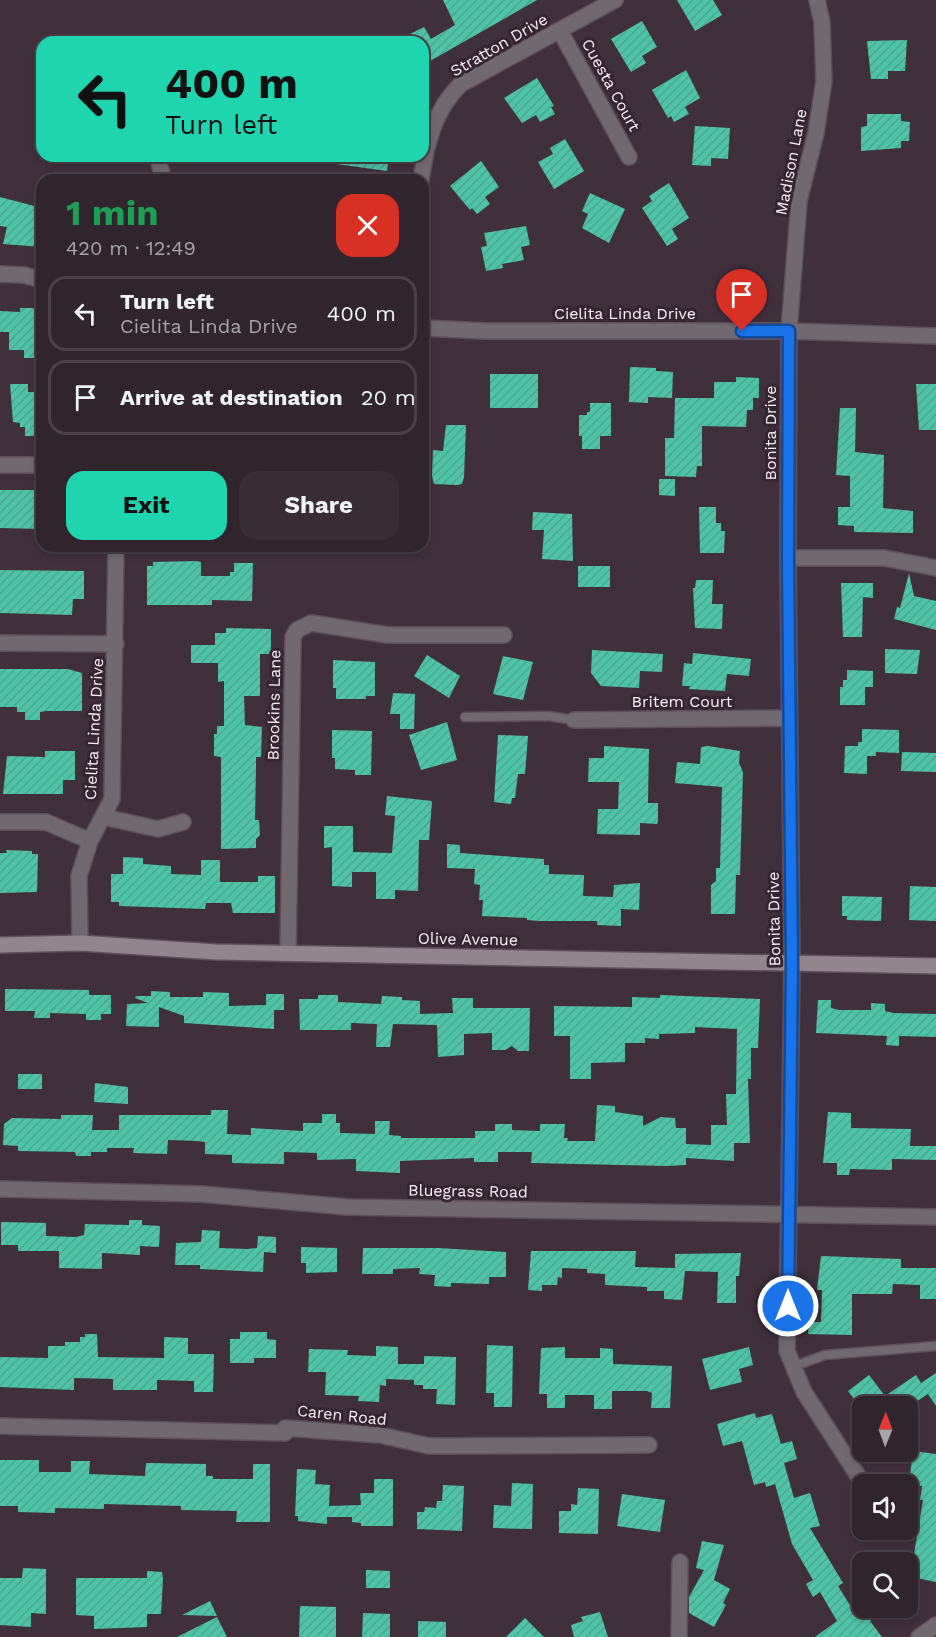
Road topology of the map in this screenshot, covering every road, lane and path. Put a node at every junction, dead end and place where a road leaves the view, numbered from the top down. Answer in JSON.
{"nodes":[{"id":1,"x":615,"y":0,"type":"edge"},
{"id":2,"x":817,"y":0,"type":"edge"},
{"id":3,"x":560,"y":31,"type":"junction"},
{"id":4,"x":429,"y":141,"type":"edge"},
{"id":5,"x":629,"y":157,"type":"dead end"},
{"id":6,"x":0,"y":274,"type":"edge"},
{"id":7,"x":36,"y":278,"type":"edge"},
{"id":8,"x":429,"y":328,"type":"edge"},
{"id":9,"x":789,"y":331,"type":"junction"},
{"id":10,"x":936,"y":336,"type":"edge"},
{"id":11,"x":0,"y":465,"type":"edge"},
{"id":12,"x":36,"y":465,"type":"edge"},
{"id":13,"x":116,"y":552,"type":"edge"},
{"id":14,"x":788,"y":558,"type":"junction"},
{"id":15,"x":936,"y":568,"type":"edge"},
{"id":16,"x":504,"y":635,"type":"dead end"},
{"id":17,"x":0,"y":643,"type":"edge"},
{"id":18,"x":116,"y":644,"type":"junction"},
{"id":19,"x":465,"y":717,"type":"dead end"},
{"id":20,"x":789,"y":718,"type":"junction"},
{"id":21,"x":574,"y":720,"type":"joint"},
{"id":22,"x":104,"y":817,"type":"junction"},
{"id":23,"x":0,"y":822,"type":"edge"},
{"id":24,"x":183,"y":822,"type":"dead end"},
{"id":25,"x":90,"y":840,"type":"junction"},
{"id":26,"x":80,"y":943,"type":"junction"},
{"id":27,"x":0,"y":945,"type":"edge"},
{"id":28,"x":288,"y":954,"type":"junction"},
{"id":29,"x":792,"y":963,"type":"junction"},
{"id":30,"x":936,"y":966,"type":"edge"},
{"id":31,"x":0,"y":1189,"type":"edge"},
{"id":32,"x":788,"y":1214,"type":"junction"},
{"id":33,"x":936,"y":1217,"type":"edge"},
{"id":34,"x":936,"y":1346,"type":"edge"},
{"id":35,"x":792,"y":1367,"type":"junction"},
{"id":36,"x":0,"y":1426,"type":"edge"},
{"id":37,"x":650,"y":1445,"type":"dead end"},
{"id":38,"x":857,"y":1474,"type":"edge"},
{"id":39,"x":680,"y":1562,"type":"dead end"},
{"id":40,"x":936,"y":1625,"type":"edge"},
{"id":41,"x":679,"y":1637,"type":"edge"},
{"id":42,"x":919,"y":1637,"type":"edge"}],
"edges":[{"from":1,"to":3,"type":"street","name":"Stratton Drive"},
{"from":2,"to":9,"type":"street","name":"Madison Lane"},
{"from":3,"to":4,"type":"street","name":"Stratton Drive"},
{"from":3,"to":5,"type":"street","name":"Cuesta Court"},
{"from":6,"to":7,"type":"street"},
{"from":8,"to":9,"type":"street","name":"Cielita Linda Drive"},
{"from":9,"to":10,"type":"street","name":"Cielita Linda Drive"},
{"from":9,"to":14,"type":"street","name":"Bonita Drive"},
{"from":11,"to":12,"type":"street"},
{"from":13,"to":18,"type":"street","name":"Cielita Linda Drive"},
{"from":14,"to":15,"type":"street"},
{"from":14,"to":20,"type":"street","name":"Bonita Drive"},
{"from":16,"to":28,"type":"street","name":"Brookins Lane"},
{"from":17,"to":18,"type":"street"},
{"from":18,"to":22,"type":"street","name":"Cielita Linda Drive"},
{"from":19,"to":21,"type":"lane"},
{"from":20,"to":21,"type":"street","name":"Britem Court"},
{"from":20,"to":29,"type":"street","name":"Bonita Drive"},
{"from":22,"to":24,"type":"street"},
{"from":22,"to":25,"type":"street","name":"Cielita Linda Drive"},
{"from":23,"to":25,"type":"street"},
{"from":25,"to":26,"type":"street","name":"Cielita Linda Drive"},
{"from":26,"to":27,"type":"main road","name":"Olive Avenue"},
{"from":26,"to":28,"type":"main road","name":"Olive Avenue"},
{"from":28,"to":29,"type":"main road","name":"Olive Avenue"},
{"from":29,"to":30,"type":"main road","name":"Olive Avenue"},
{"from":29,"to":32,"type":"street","name":"Bonita Drive"},
{"from":31,"to":32,"type":"street","name":"Bluegrass Road"},
{"from":32,"to":33,"type":"street","name":"Bluegrass Road"},
{"from":32,"to":35,"type":"street","name":"Bonita Drive"},
{"from":34,"to":35,"type":"lane"},
{"from":35,"to":38,"type":"street","name":"Bonita Drive"},
{"from":36,"to":37,"type":"street","name":"Caren Road"},
{"from":39,"to":41,"type":"street"},
{"from":40,"to":42,"type":"street"}]}
